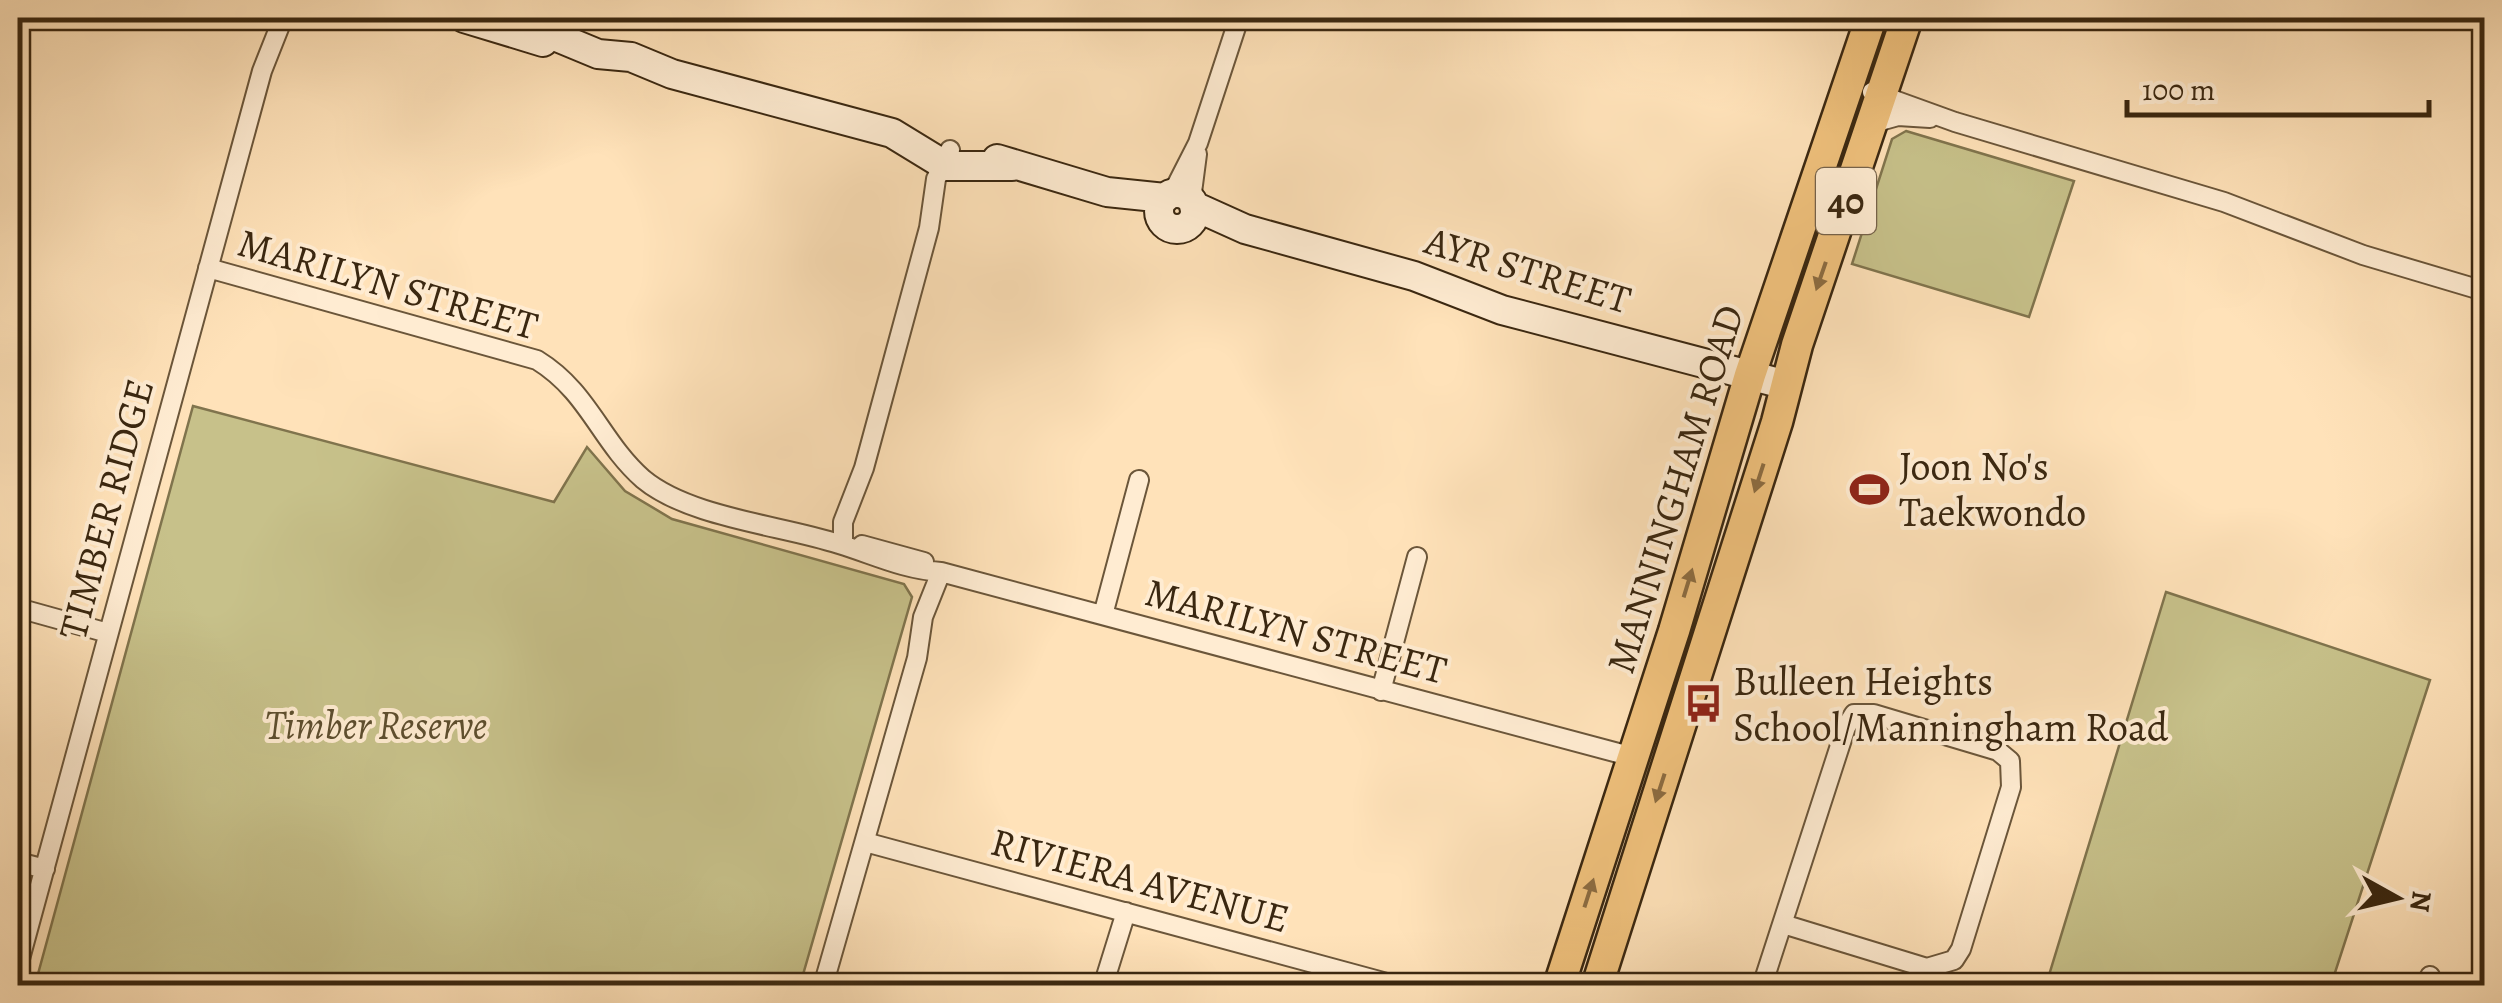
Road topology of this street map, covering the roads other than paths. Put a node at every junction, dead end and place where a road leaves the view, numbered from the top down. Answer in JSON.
{"nodes":[{"id":1,"x":272,"y":18,"type":"edge"},
{"id":2,"x":283,"y":18,"type":"edge"},
{"id":3,"x":464,"y":18,"type":"edge"},
{"id":4,"x":1239,"y":18,"type":"edge"},
{"id":5,"x":1871,"y":18,"type":"edge"},
{"id":6,"x":1907,"y":18,"type":"edge"},
{"id":7,"x":262,"y":71,"type":"junction"},
{"id":8,"x":1847,"y":91,"type":"junction"},
{"id":9,"x":1883,"y":93,"type":"junction"},
{"id":10,"x":1955,"y":122,"type":"junction"},
{"id":11,"x":1873,"y":123,"type":"junction"},
{"id":12,"x":948,"y":160,"type":"junction"},
{"id":13,"x":1178,"y":207,"type":"junction"},
{"id":14,"x":208,"y":268,"type":"junction"},
{"id":15,"x":2484,"y":291,"type":"edge"},
{"id":16,"x":1750,"y":375,"type":"junction"},
{"id":17,"x":1787,"y":385,"type":"junction"},
{"id":18,"x":1140,"y":480,"type":"dead end"},
{"id":19,"x":843,"y":545,"type":"junction"},
{"id":20,"x":1417,"y":557,"type":"dead end"},
{"id":21,"x":942,"y":572,"type":"junction"},
{"id":22,"x":18,"y":608,"type":"edge"},
{"id":23,"x":1102,"y":615,"type":"junction"},
{"id":24,"x":108,"y":633,"type":"junction"},
{"id":25,"x":1382,"y":690,"type":"junction"},
{"id":26,"x":1633,"y":758,"type":"junction"},
{"id":27,"x":865,"y":842,"type":"junction"},
{"id":28,"x":18,"y":862,"type":"edge"},
{"id":29,"x":44,"y":869,"type":"junction"},
{"id":30,"x":1126,"y":912,"type":"junction"},
{"id":31,"x":1783,"y":924,"type":"junction"},
{"id":32,"x":18,"y":966,"type":"edge"},
{"id":33,"x":823,"y":986,"type":"edge"},
{"id":34,"x":1103,"y":986,"type":"edge"},
{"id":35,"x":1398,"y":986,"type":"edge"},
{"id":36,"x":1559,"y":986,"type":"edge"},
{"id":37,"x":1596,"y":986,"type":"edge"},
{"id":38,"x":1762,"y":986,"type":"edge"}],
"edges":[{"from":1,"to":7,"type":"street","name":"TIMBER RIDGE"},
{"from":2,"to":7,"type":"street","name":"TIMBER RIDGE"},
{"from":3,"to":12,"type":"street","name":"AYR STREET"},
{"from":4,"to":13,"type":"street"},
{"from":5,"to":8,"type":"main road","name":"MANNINGHAM ROAD","number":"40"},
{"from":6,"to":9,"type":"main road","name":"MANNINGHAM ROAD","number":"40"},
{"from":7,"to":14,"type":"street","name":"TIMBER RIDGE"},
{"from":8,"to":9,"type":"street"},
{"from":8,"to":16,"type":"main road","name":"MANNINGHAM ROAD","number":"40"},
{"from":9,"to":10,"type":"street"},
{"from":9,"to":11,"type":"main road","name":"MANNINGHAM ROAD","number":"40"},
{"from":10,"to":11,"type":"street"},
{"from":10,"to":15,"type":"street"},
{"from":11,"to":17,"type":"main road","name":"MANNINGHAM ROAD","number":"40","one_way":true},
{"from":12,"to":13,"type":"street","name":"AYR STREET"},
{"from":12,"to":19,"type":"street"},
{"from":13,"to":16,"type":"street","name":"AYR STREET"},
{"from":14,"to":19,"type":"street","name":"MARILYN STREET"},
{"from":14,"to":24,"type":"street","name":"TIMBER RIDGE"},
{"from":16,"to":17,"type":"street","name":"AYR STREET"},
{"from":26,"to":16,"type":"main road","name":"MANNINGHAM ROAD","number":"40","one_way":true},
{"from":17,"to":37,"type":"main road","name":"MANNINGHAM ROAD","number":"40","one_way":true},
{"from":18,"to":23,"type":"street"},
{"from":19,"to":21,"type":"street","name":"MARILYN STREET"},
{"from":20,"to":25,"type":"street"},
{"from":21,"to":23,"type":"street","name":"MARILYN STREET"},
{"from":21,"to":27,"type":"street"},
{"from":22,"to":24,"type":"street"},
{"from":23,"to":25,"type":"street","name":"MARILYN STREET"},
{"from":24,"to":29,"type":"street","name":"TIMBER RIDGE"},
{"from":25,"to":26,"type":"street","name":"MARILYN STREET"},
{"from":36,"to":26,"type":"main road","name":"MANNINGHAM ROAD","number":"40","one_way":true},
{"from":27,"to":30,"type":"street","name":"RIVIERA AVENUE"},
{"from":27,"to":33,"type":"street"},
{"from":28,"to":29,"type":"street"},
{"from":29,"to":32,"type":"street","name":"TIMBER RIDGE"},
{"from":30,"to":34,"type":"street"},
{"from":30,"to":35,"type":"street","name":"RIVIERA AVENUE"},
{"from":31,"to":31,"type":"street"},
{"from":31,"to":38,"type":"street"}]}
